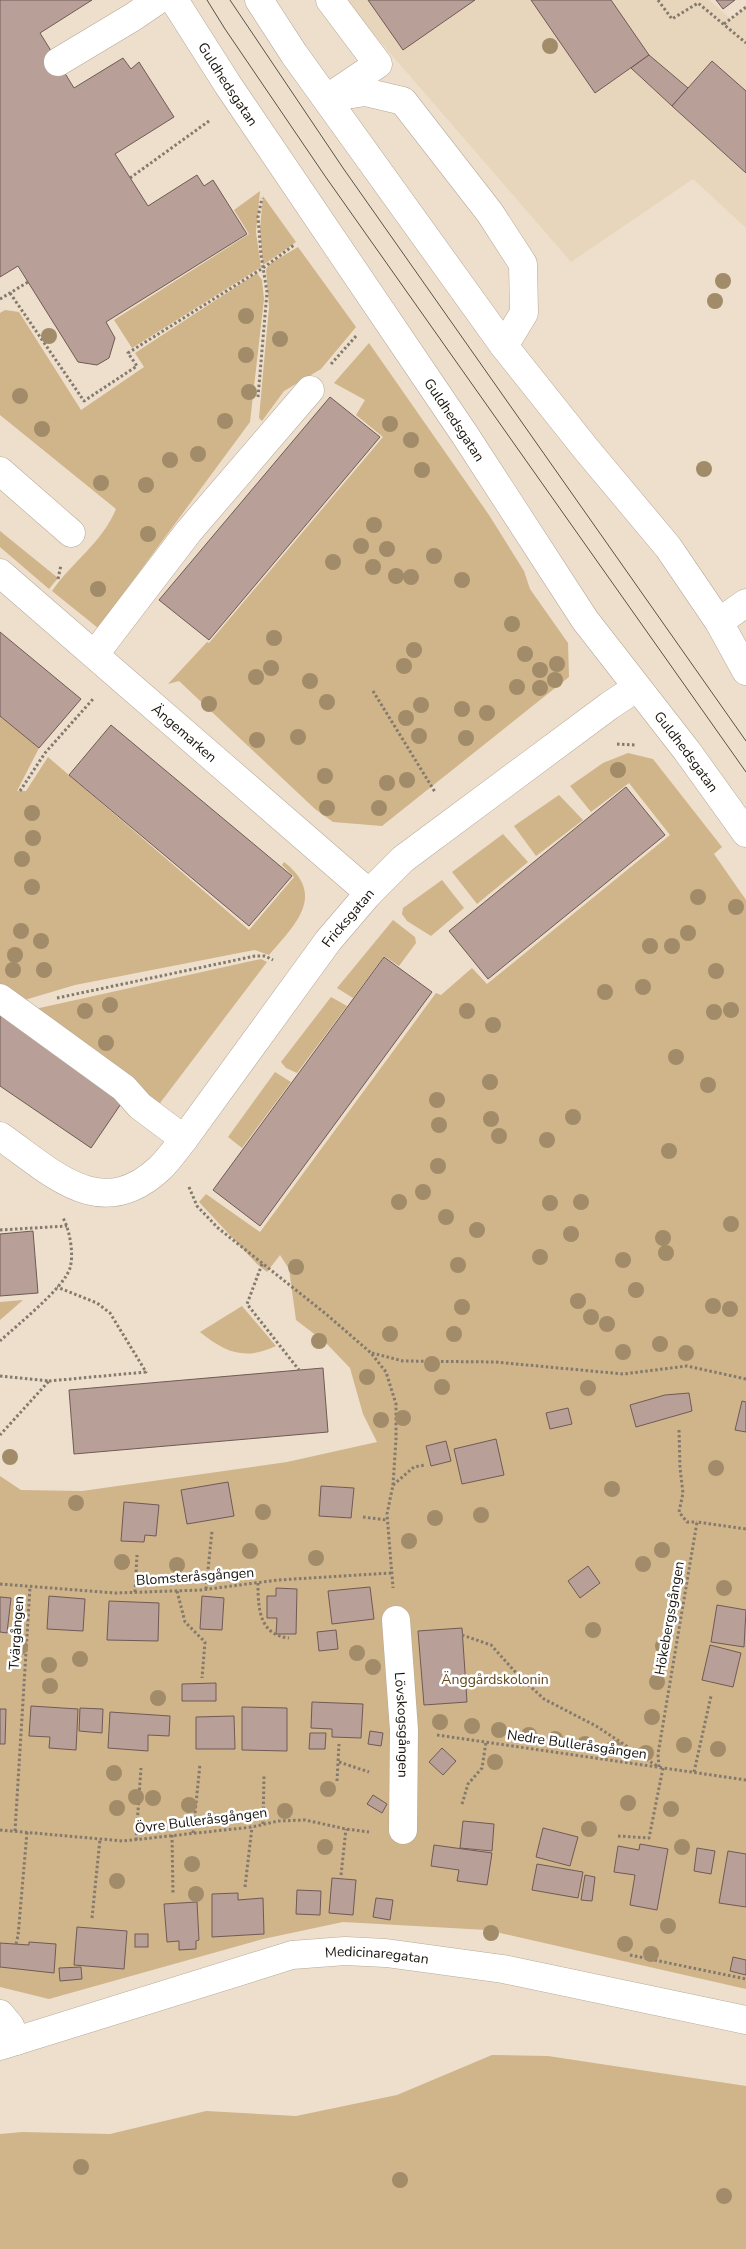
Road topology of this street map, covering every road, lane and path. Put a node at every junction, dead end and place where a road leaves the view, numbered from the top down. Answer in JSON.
{"nodes":[{"id":1,"x":158,"y":0,"type":"edge"},
{"id":2,"x":174,"y":0,"type":"edge"},
{"id":3,"x":259,"y":0,"type":"edge"},
{"id":4,"x":330,"y":0,"type":"edge"},
{"id":5,"x":658,"y":0,"type":"edge"},
{"id":6,"x":746,"y":7,"type":"edge"},
{"id":7,"x":724,"y":24,"type":"junction"},
{"id":8,"x":746,"y":44,"type":"edge"},
{"id":9,"x":58,"y":62,"type":"dead end"},
{"id":10,"x":327,"y":98,"type":"junction"},
{"id":11,"x":209,"y":121,"type":"dead end"},
{"id":12,"x":130,"y":178,"type":"dead end"},
{"id":13,"x":263,"y":194,"type":"dead end"},
{"id":14,"x":298,"y":243,"type":"dead end"},
{"id":15,"x":263,"y":268,"type":"junction"},
{"id":16,"x":28,"y":282,"type":"dead end"},
{"id":17,"x":10,"y":292,"type":"junction"},
{"id":18,"x":0,"y":299,"type":"edge"},
{"id":19,"x":361,"y":331,"type":"dead end"},
{"id":20,"x":504,"y":346,"type":"junction"},
{"id":21,"x":310,"y":390,"type":"joint"},
{"id":22,"x":263,"y":445,"type":"junction"},
{"id":23,"x":0,"y":471,"type":"edge"},
{"id":24,"x":71,"y":533,"type":"dead end"},
{"id":25,"x":0,"y":573,"type":"edge"},
{"id":26,"x":746,"y":603,"type":"edge"},
{"id":27,"x":719,"y":622,"type":"junction"},
{"id":28,"x":95,"y":654,"type":"junction"},
{"id":29,"x":746,"y":671,"type":"edge"},
{"id":30,"x":636,"y":688,"type":"junction"},
{"id":31,"x":373,"y":691,"type":"dead end"},
{"id":32,"x":97,"y":694,"type":"dead end"},
{"id":33,"x":613,"y":744,"type":"dead end"},
{"id":34,"x":636,"y":745,"type":"dead end"},
{"id":35,"x":20,"y":791,"type":"dead end"},
{"id":36,"x":439,"y":799,"type":"dead end"},
{"id":37,"x":746,"y":833,"type":"edge"},
{"id":38,"x":369,"y":893,"type":"junction"},
{"id":39,"x":275,"y":961,"type":"dead end"},
{"id":40,"x":63,"y":996,"type":"dead end"},
{"id":41,"x":0,"y":998,"type":"edge"},
{"id":42,"x":0,"y":1136,"type":"edge"},
{"id":43,"x":184,"y":1139,"type":"junction"},
{"id":44,"x":193,"y":1180,"type":"dead end"},
{"id":45,"x":60,"y":1213,"type":"dead end"},
{"id":46,"x":67,"y":1226,"type":"junction"},
{"id":47,"x":0,"y":1230,"type":"edge"},
{"id":48,"x":262,"y":1264,"type":"junction"},
{"id":49,"x":58,"y":1287,"type":"junction"},
{"id":50,"x":0,"y":1341,"type":"edge"},
{"id":51,"x":371,"y":1353,"type":"junction"},
{"id":52,"x":299,"y":1370,"type":"dead end"},
{"id":53,"x":0,"y":1376,"type":"edge"},
{"id":54,"x":746,"y":1379,"type":"edge"},
{"id":55,"x":49,"y":1381,"type":"junction"},
{"id":56,"x":680,"y":1430,"type":"dead end"},
{"id":57,"x":0,"y":1435,"type":"edge"},
{"id":58,"x":425,"y":1465,"type":"dead end"},
{"id":59,"x":393,"y":1486,"type":"junction"},
{"id":60,"x":363,"y":1517,"type":"dead end"},
{"id":61,"x":387,"y":1520,"type":"junction"},
{"id":62,"x":697,"y":1522,"type":"junction"},
{"id":63,"x":746,"y":1529,"type":"edge"},
{"id":64,"x":212,"y":1531,"type":"dead end"},
{"id":65,"x":137,"y":1556,"type":"dead end"},
{"id":66,"x":258,"y":1583,"type":"junction"},
{"id":67,"x":0,"y":1584,"type":"edge"},
{"id":68,"x":30,"y":1587,"type":"junction"},
{"id":69,"x":206,"y":1589,"type":"junction"},
{"id":70,"x":177,"y":1591,"type":"junction"},
{"id":71,"x":134,"y":1592,"type":"junction"},
{"id":72,"x":396,"y":1620,"type":"dead end"},
{"id":73,"x":462,"y":1635,"type":"dead end"},
{"id":74,"x":289,"y":1638,"type":"dead end"},
{"id":75,"x":202,"y":1678,"type":"dead end"},
{"id":76,"x":711,"y":1696,"type":"dead end"},
{"id":77,"x":404,"y":1730,"type":"junction"},
{"id":78,"x":486,"y":1742,"type":"junction"},
{"id":79,"x":339,"y":1744,"type":"dead end"},
{"id":80,"x":200,"y":1764,"type":"dead end"},
{"id":81,"x":141,"y":1768,"type":"dead end"},
{"id":82,"x":661,"y":1768,"type":"junction"},
{"id":83,"x":694,"y":1772,"type":"junction"},
{"id":84,"x":264,"y":1776,"type":"dead end"},
{"id":85,"x":746,"y":1780,"type":"edge"},
{"id":86,"x":337,"y":1781,"type":"dead end"},
{"id":87,"x":462,"y":1804,"type":"dead end"},
{"id":88,"x":264,"y":1824,"type":"junction"},
{"id":89,"x":252,"y":1827,"type":"junction"},
{"id":90,"x":346,"y":1829,"type":"junction"},
{"id":91,"x":0,"y":1830,"type":"edge"},
{"id":92,"x":403,"y":1830,"type":"joint"},
{"id":93,"x":15,"y":1831,"type":"junction"},
{"id":94,"x":27,"y":1832,"type":"junction"},
{"id":95,"x":193,"y":1833,"type":"junction"},
{"id":96,"x":172,"y":1835,"type":"junction"},
{"id":97,"x":618,"y":1836,"type":"dead end"},
{"id":98,"x":100,"y":1839,"type":"junction"},
{"id":99,"x":136,"y":1840,"type":"junction"},
{"id":100,"x":342,"y":1875,"type":"dead end"},
{"id":101,"x":244,"y":1887,"type":"dead end"},
{"id":102,"x":173,"y":1893,"type":"dead end"},
{"id":103,"x":92,"y":1918,"type":"dead end"},
{"id":104,"x":16,"y":1944,"type":"dead end"},
{"id":105,"x":630,"y":1955,"type":"dead end"},
{"id":106,"x":746,"y":1979,"type":"edge"},
{"id":107,"x":0,"y":2014,"type":"edge"},
{"id":108,"x":746,"y":2020,"type":"edge"},
{"id":109,"x":8,"y":2043,"type":"edge"}],
"edges":[{"from":1,"to":9,"type":"street"},
{"from":2,"to":30,"type":"street","name":"Guldhedsgatan"},
{"from":3,"to":10,"type":"street"},
{"from":4,"to":10,"type":"street"},
{"from":5,"to":7,"type":"path"},
{"from":6,"to":7,"type":"path"},
{"from":7,"to":8,"type":"path"},
{"from":10,"to":20,"type":"street"},
{"from":10,"to":20,"type":"street"},
{"from":11,"to":12,"type":"path"},
{"from":13,"to":15,"type":"path"},
{"from":14,"to":15,"type":"path"},
{"from":15,"to":17,"type":"path"},
{"from":15,"to":22,"type":"path"},
{"from":16,"to":17,"type":"path"},
{"from":17,"to":18,"type":"path"},
{"from":19,"to":21,"type":"path"},
{"from":20,"to":27,"type":"street"},
{"from":21,"to":22,"type":"street"},
{"from":22,"to":28,"type":"street"},
{"from":23,"to":24,"type":"street"},
{"from":25,"to":28,"type":"street","name":"Ängemarken"},
{"from":26,"to":27,"type":"street"},
{"from":27,"to":29,"type":"street"},
{"from":28,"to":38,"type":"street","name":"Ängemarken"},
{"from":30,"to":37,"type":"street","name":"Guldhedsgatan"},
{"from":30,"to":38,"type":"street","name":"Fricksgatan"},
{"from":31,"to":36,"type":"path"},
{"from":32,"to":35,"type":"path"},
{"from":33,"to":34,"type":"path"},
{"from":38,"to":43,"type":"street","name":"Fricksgatan"},
{"from":39,"to":40,"type":"path"},
{"from":41,"to":43,"type":"street"},
{"from":42,"to":43,"type":"street","name":"Fricksgatan"},
{"from":44,"to":48,"type":"path"},
{"from":45,"to":46,"type":"path"},
{"from":46,"to":47,"type":"path"},
{"from":46,"to":49,"type":"path"},
{"from":48,"to":51,"type":"path"},
{"from":48,"to":52,"type":"path"},
{"from":49,"to":50,"type":"path"},
{"from":49,"to":55,"type":"path"},
{"from":51,"to":54,"type":"path"},
{"from":51,"to":59,"type":"path"},
{"from":53,"to":55,"type":"path"},
{"from":55,"to":57,"type":"path"},
{"from":56,"to":62,"type":"path"},
{"from":58,"to":59,"type":"path"},
{"from":59,"to":61,"type":"path"},
{"from":60,"to":61,"type":"path"},
{"from":61,"to":66,"type":"path","name":"Blomsteråsgången"},
{"from":62,"to":63,"type":"path"},
{"from":62,"to":82,"type":"path","name":"Hökebergsgången"},
{"from":64,"to":69,"type":"path"},
{"from":65,"to":71,"type":"path"},
{"from":66,"to":69,"type":"path","name":"Blomsteråsgången"},
{"from":66,"to":74,"type":"path"},
{"from":67,"to":68,"type":"path","name":"Blomsteråsgången"},
{"from":68,"to":71,"type":"path","name":"Blomsteråsgången"},
{"from":68,"to":93,"type":"path","name":"Tvärgången"},
{"from":69,"to":70,"type":"path","name":"Blomsteråsgången"},
{"from":70,"to":71,"type":"path","name":"Blomsteråsgången"},
{"from":70,"to":75,"type":"path"},
{"from":72,"to":77,"type":"street","name":"Lövskogsgången"},
{"from":73,"to":82,"type":"path"},
{"from":76,"to":83,"type":"path"},
{"from":77,"to":78,"type":"path","name":"Nedre Bulleråsgången"},
{"from":77,"to":92,"type":"street","name":"Lövskogsgången"},
{"from":78,"to":82,"type":"path","name":"Nedre Bulleråsgången"},
{"from":78,"to":87,"type":"path"},
{"from":79,"to":86,"type":"path"},
{"from":80,"to":95,"type":"path"},
{"from":81,"to":99,"type":"path"},
{"from":82,"to":83,"type":"path","name":"Nedre Bulleråsgången"},
{"from":82,"to":97,"type":"path","name":"Hökebergsgången"},
{"from":83,"to":85,"type":"path","name":"Nedre Bulleråsgången"},
{"from":84,"to":88,"type":"path"},
{"from":88,"to":89,"type":"path","name":"Övre Bulleråsgången"},
{"from":88,"to":90,"type":"path","name":"Övre Bulleråsgången"},
{"from":89,"to":95,"type":"path","name":"Övre Bulleråsgången"},
{"from":89,"to":101,"type":"path"},
{"from":90,"to":92,"type":"path","name":"Övre Bulleråsgången"},
{"from":90,"to":100,"type":"path"},
{"from":91,"to":93,"type":"path","name":"Övre Bulleråsgången"},
{"from":93,"to":94,"type":"path","name":"Övre Bulleråsgången"},
{"from":94,"to":98,"type":"path","name":"Övre Bulleråsgången"},
{"from":94,"to":104,"type":"path"},
{"from":95,"to":96,"type":"path","name":"Övre Bulleråsgången"},
{"from":96,"to":99,"type":"path","name":"Övre Bulleråsgången"},
{"from":96,"to":102,"type":"path"},
{"from":98,"to":99,"type":"path","name":"Övre Bulleråsgången"},
{"from":98,"to":103,"type":"path"},
{"from":105,"to":106,"type":"path"},
{"from":107,"to":109,"type":"street","name":"Medicinaregatan"},
{"from":108,"to":109,"type":"street","name":"Medicinaregatan"}]}
